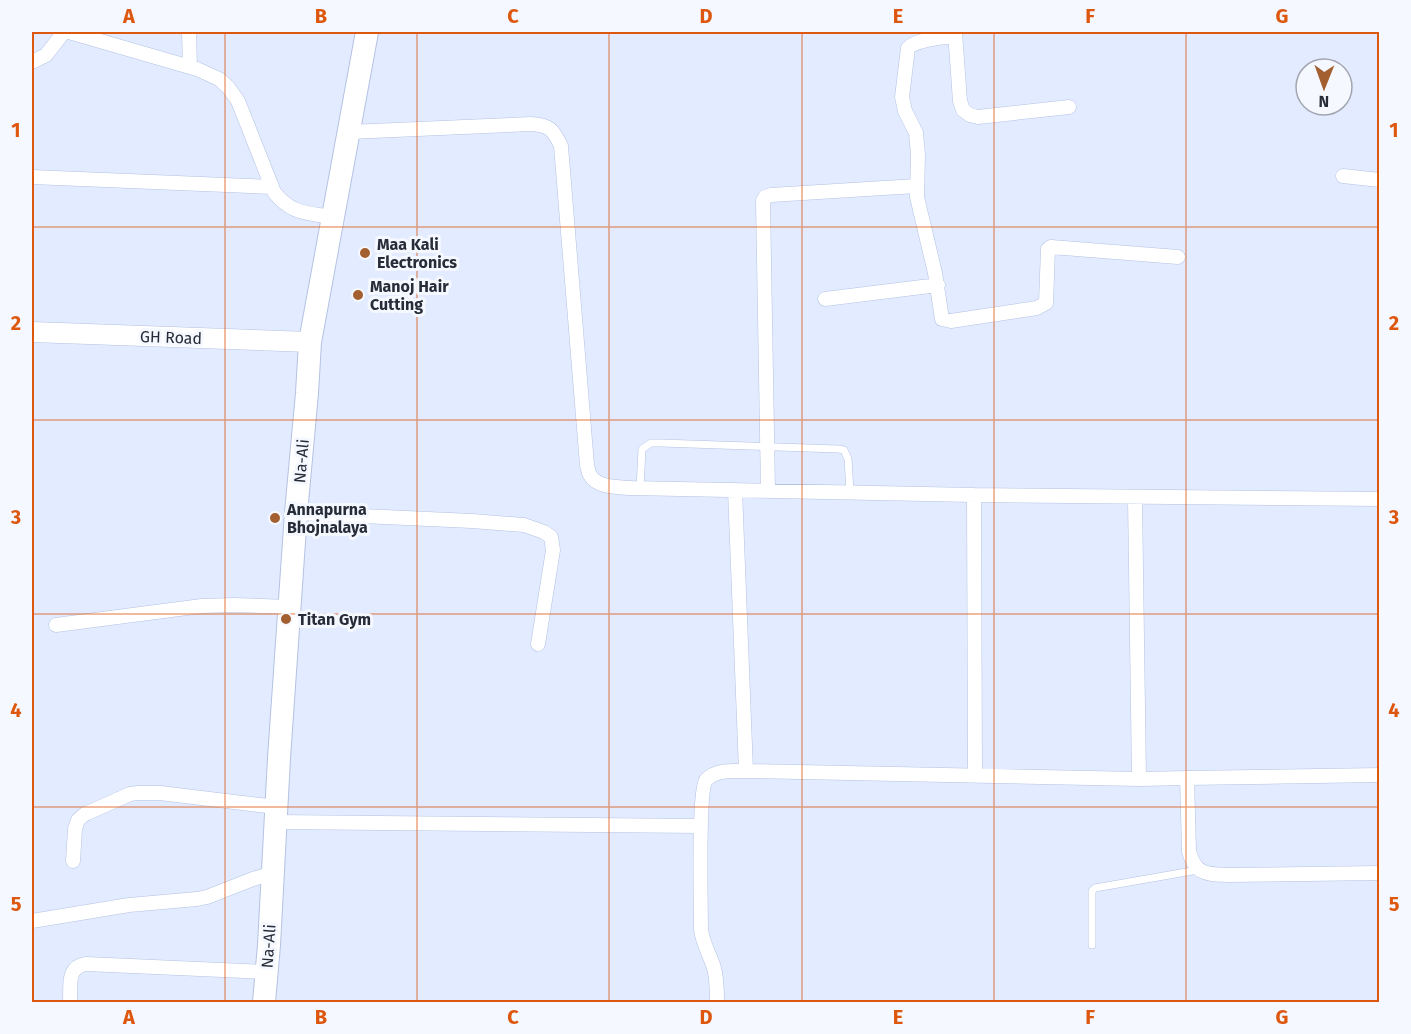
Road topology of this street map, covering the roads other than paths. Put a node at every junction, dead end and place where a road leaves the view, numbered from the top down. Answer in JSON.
{"nodes":[{"id":1,"x":64,"y":32,"type":"edge"},
{"id":2,"x":69,"y":32,"type":"edge"},
{"id":3,"x":189,"y":32,"type":"edge"},
{"id":4,"x":367,"y":32,"type":"edge"},
{"id":5,"x":955,"y":34,"type":"edge"},
{"id":6,"x":32,"y":62,"type":"edge"},
{"id":7,"x":190,"y":67,"type":"junction"},
{"id":8,"x":1069,"y":107,"type":"dead end"},
{"id":9,"x":348,"y":132,"type":"junction"},
{"id":10,"x":1343,"y":176,"type":"dead end"},
{"id":11,"x":32,"y":177,"type":"edge"},
{"id":12,"x":1380,"y":180,"type":"edge"},
{"id":13,"x":916,"y":186,"type":"junction"},
{"id":14,"x":272,"y":187,"type":"junction"},
{"id":15,"x":332,"y":217,"type":"junction"},
{"id":16,"x":1178,"y":257,"type":"dead end"},
{"id":17,"x":938,"y":285,"type":"junction"},
{"id":18,"x":825,"y":299,"type":"dead end"},
{"id":19,"x":32,"y":332,"type":"edge"},
{"id":20,"x":310,"y":342,"type":"junction"},
{"id":21,"x":767,"y":446,"type":"junction"},
{"id":22,"x":640,"y":488,"type":"junction"},
{"id":23,"x":735,"y":490,"type":"junction"},
{"id":24,"x":768,"y":491,"type":"junction"},
{"id":25,"x":850,"y":492,"type":"junction"},
{"id":26,"x":974,"y":495,"type":"junction"},
{"id":27,"x":1135,"y":498,"type":"junction"},
{"id":28,"x":1380,"y":499,"type":"edge"},
{"id":29,"x":296,"y":513,"type":"junction"},
{"id":30,"x":290,"y":607,"type":"junction"},
{"id":31,"x":56,"y":625,"type":"dead end"},
{"id":32,"x":538,"y":644,"type":"dead end"},
{"id":33,"x":746,"y":771,"type":"junction"},
{"id":34,"x":975,"y":774,"type":"junction"},
{"id":35,"x":1380,"y":775,"type":"edge"},
{"id":36,"x":1187,"y":778,"type":"junction"},
{"id":37,"x":1139,"y":779,"type":"junction"},
{"id":38,"x":276,"y":815,"type":"junction"},
{"id":39,"x":701,"y":826,"type":"junction"},
{"id":40,"x":73,"y":861,"type":"dead end"},
{"id":41,"x":1198,"y":870,"type":"junction"},
{"id":42,"x":273,"y":873,"type":"junction"},
{"id":43,"x":1380,"y":873,"type":"edge"},
{"id":44,"x":32,"y":921,"type":"edge"},
{"id":45,"x":1092,"y":945,"type":"dead end"},
{"id":46,"x":267,"y":972,"type":"junction"},
{"id":47,"x":70,"y":1002,"type":"edge"},
{"id":48,"x":264,"y":1002,"type":"edge"},
{"id":49,"x":717,"y":1002,"type":"edge"}],
"edges":[{"from":1,"to":6,"type":"street"},
{"from":2,"to":7,"type":"street"},
{"from":3,"to":7,"type":"street"},
{"from":4,"to":9,"type":"main road","name":"Na-Ali"},
{"from":5,"to":8,"type":"street"},
{"from":5,"to":13,"type":"street"},
{"from":7,"to":14,"type":"street"},
{"from":9,"to":15,"type":"main road","name":"Na-Ali"},
{"from":9,"to":22,"type":"street"},
{"from":10,"to":12,"type":"street"},
{"from":11,"to":14,"type":"street"},
{"from":13,"to":17,"type":"street"},
{"from":13,"to":21,"type":"street"},
{"from":14,"to":15,"type":"street"},
{"from":15,"to":20,"type":"main road","name":"Na-Ali"},
{"from":16,"to":17,"type":"street"},
{"from":17,"to":18,"type":"street"},
{"from":19,"to":20,"type":"street","name":"GH Road"},
{"from":20,"to":29,"type":"main road","name":"Na-Ali"},
{"from":21,"to":22,"type":"lane"},
{"from":21,"to":24,"type":"street"},
{"from":21,"to":25,"type":"lane"},
{"from":22,"to":23,"type":"street"},
{"from":23,"to":24,"type":"street"},
{"from":23,"to":33,"type":"street"},
{"from":24,"to":25,"type":"street"},
{"from":25,"to":26,"type":"street"},
{"from":26,"to":27,"type":"street"},
{"from":26,"to":34,"type":"street"},
{"from":27,"to":28,"type":"street"},
{"from":27,"to":37,"type":"street"},
{"from":29,"to":30,"type":"main road","name":"Na-Ali"},
{"from":29,"to":32,"type":"street"},
{"from":30,"to":31,"type":"street"},
{"from":30,"to":38,"type":"main road","name":"Na-Ali"},
{"from":33,"to":34,"type":"street"},
{"from":33,"to":39,"type":"street"},
{"from":34,"to":37,"type":"street"},
{"from":35,"to":36,"type":"street"},
{"from":36,"to":37,"type":"street"},
{"from":36,"to":41,"type":"street"},
{"from":38,"to":39,"type":"street"},
{"from":38,"to":40,"type":"street"},
{"from":38,"to":42,"type":"main road","name":"Na-Ali"},
{"from":39,"to":49,"type":"street"},
{"from":41,"to":43,"type":"street"},
{"from":41,"to":45,"type":"lane"},
{"from":42,"to":44,"type":"street"},
{"from":42,"to":46,"type":"main road","name":"Na-Ali"},
{"from":46,"to":47,"type":"street"},
{"from":46,"to":48,"type":"main road","name":"Na-Ali"}]}
